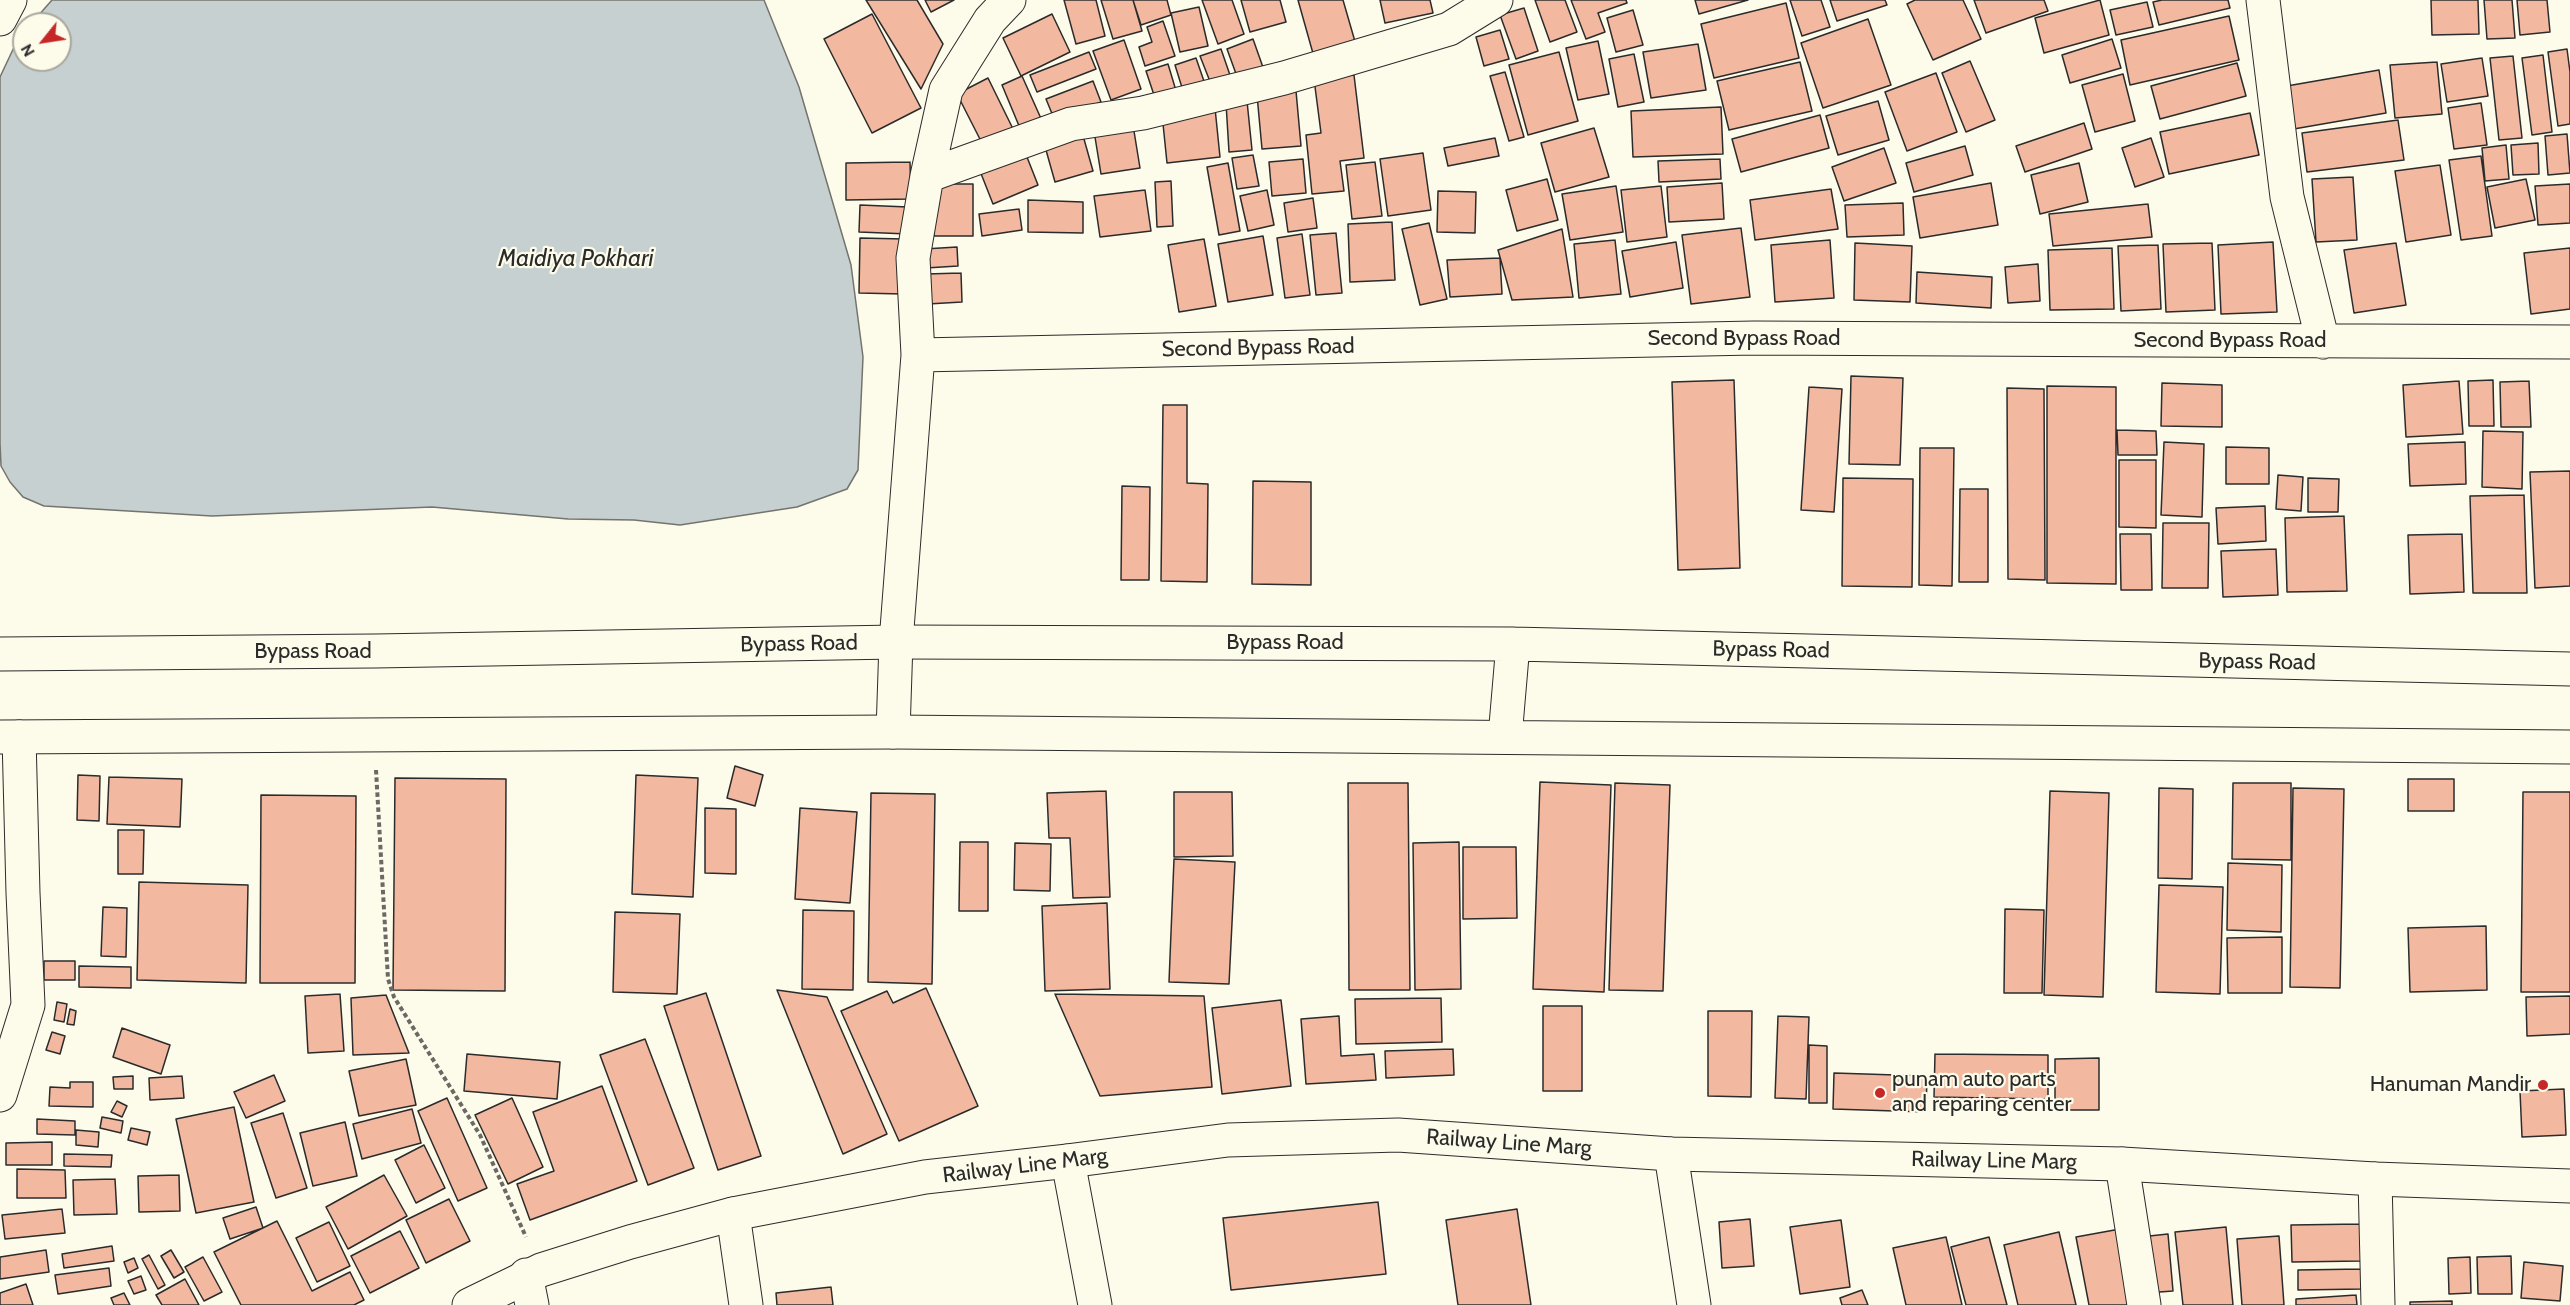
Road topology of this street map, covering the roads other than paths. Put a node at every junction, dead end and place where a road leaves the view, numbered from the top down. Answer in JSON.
{"nodes":[{"id":1,"x":10,"y":0,"type":"edge"},
{"id":2,"x":1009,"y":0,"type":"edge"},
{"id":3,"x":1496,"y":0,"type":"edge"},
{"id":4,"x":2263,"y":0,"type":"edge"},
{"id":5,"x":0,"y":19,"type":"edge"},
{"id":6,"x":927,"y":176,"type":"junction"},
{"id":7,"x":2323,"y":342,"type":"junction"},
{"id":8,"x":2570,"y":342,"type":"edge"},
{"id":9,"x":918,"y":355,"type":"junction"},
{"id":10,"x":896,"y":642,"type":"junction"},
{"id":11,"x":1513,"y":644,"type":"junction"},
{"id":12,"x":0,"y":654,"type":"edge"},
{"id":13,"x":2570,"y":669,"type":"edge"},
{"id":14,"x":893,"y":732,"type":"junction"},
{"id":15,"x":10,"y":737,"type":"edge"},
{"id":16,"x":1505,"y":737,"type":"junction"},
{"id":17,"x":2570,"y":747,"type":"edge"},
{"id":18,"x":0,"y":1095,"type":"edge"},
{"id":19,"x":1671,"y":1154,"type":"junction"},
{"id":20,"x":1068,"y":1161,"type":"junction"},
{"id":21,"x":2122,"y":1164,"type":"junction"},
{"id":22,"x":2375,"y":1179,"type":"junction"},
{"id":23,"x":2570,"y":1186,"type":"edge"},
{"id":24,"x":733,"y":1214,"type":"junction"},
{"id":25,"x":533,"y":1283,"type":"edge"},
{"id":26,"x":469,"y":1305,"type":"edge"},
{"id":27,"x":746,"y":1305,"type":"edge"},
{"id":28,"x":1095,"y":1305,"type":"edge"},
{"id":29,"x":1694,"y":1305,"type":"edge"},
{"id":30,"x":2144,"y":1305,"type":"edge"},
{"id":31,"x":2378,"y":1305,"type":"edge"}],
"edges":[{"from":1,"to":5,"type":"main road"},
{"from":2,"to":6,"type":"main road"},
{"from":3,"to":6,"type":"main road"},
{"from":4,"to":7,"type":"main road"},
{"from":6,"to":9,"type":"main road"},
{"from":7,"to":8,"type":"main road","name":"Second Bypass Road"},
{"from":7,"to":9,"type":"main road","name":"Second Bypass Road"},
{"from":9,"to":10,"type":"main road"},
{"from":10,"to":11,"type":"main road","name":"Bypass Road"},
{"from":10,"to":12,"type":"main road","name":"Bypass Road"},
{"from":10,"to":14,"type":"main road"},
{"from":11,"to":13,"type":"main road","name":"Bypass Road"},
{"from":11,"to":16,"type":"main road"},
{"from":14,"to":15,"type":"main road"},
{"from":14,"to":16,"type":"main road"},
{"from":15,"to":18,"type":"main road"},
{"from":16,"to":17,"type":"main road"},
{"from":19,"to":20,"type":"main road","name":"Railway Line Marg"},
{"from":19,"to":21,"type":"main road","name":"Railway Line Marg"},
{"from":19,"to":29,"type":"main road"},
{"from":20,"to":24,"type":"main road","name":"Railway Line Marg"},
{"from":20,"to":28,"type":"main road"},
{"from":21,"to":22,"type":"main road","name":"Railway Line Marg"},
{"from":21,"to":30,"type":"main road"},
{"from":22,"to":23,"type":"main road","name":"Railway Line Marg"},
{"from":22,"to":31,"type":"main road"},
{"from":24,"to":25,"type":"main road","name":"Railway Line Marg"},
{"from":24,"to":27,"type":"main road"},
{"from":25,"to":26,"type":"main road","name":"Railway Line Marg"}]}
